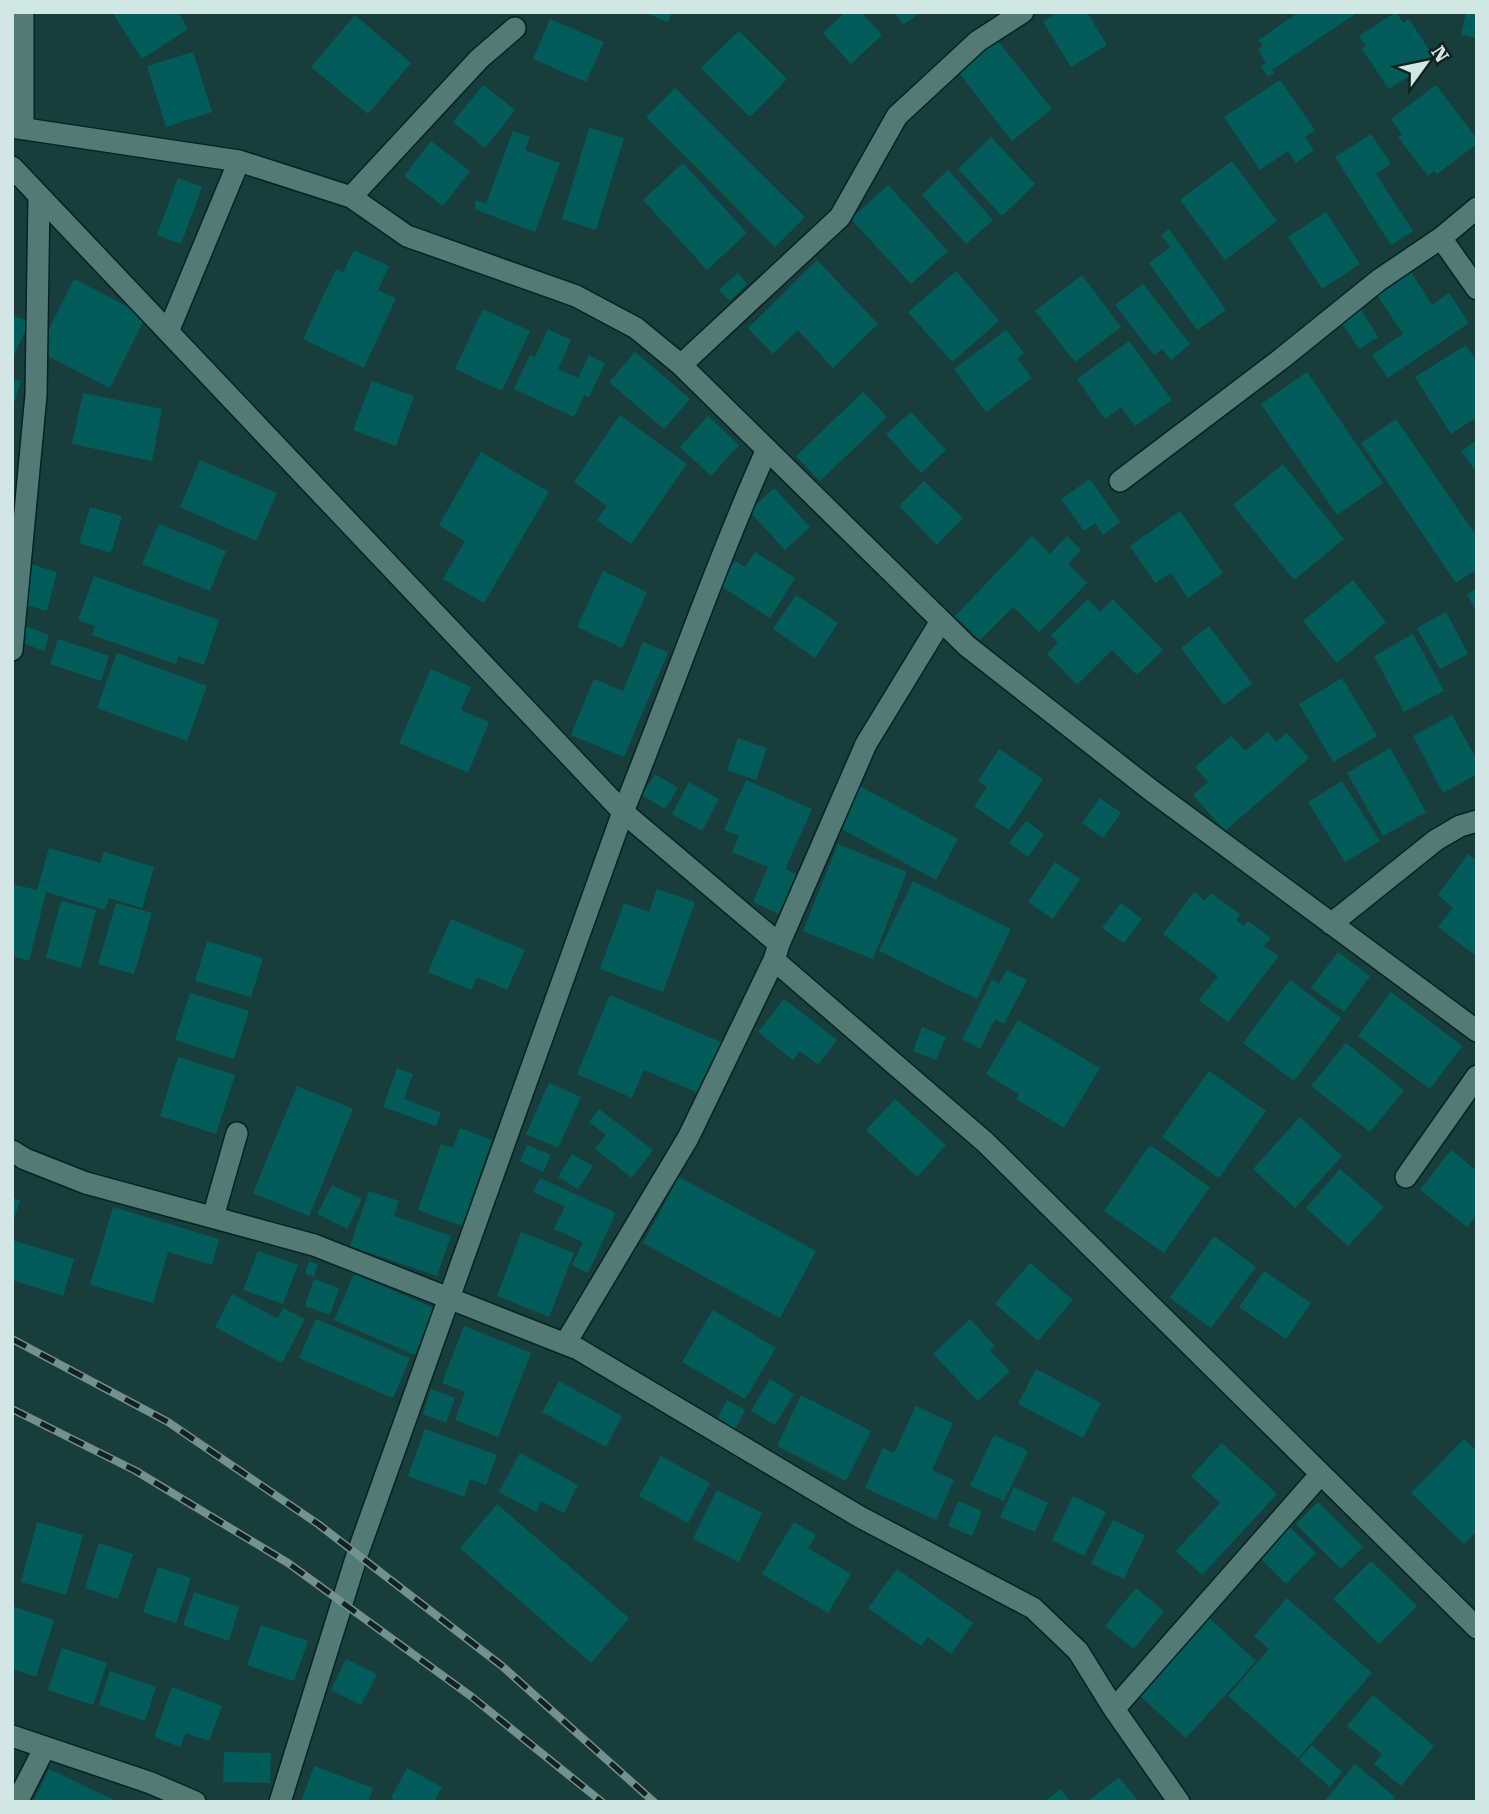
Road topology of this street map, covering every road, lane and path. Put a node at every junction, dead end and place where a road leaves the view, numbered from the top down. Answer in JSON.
{"nodes":[{"id":1,"x":23,"y":12,"type":"edge"},
{"id":2,"x":1023,"y":12,"type":"edge"},
{"id":3,"x":515,"y":28,"type":"dead end"},
{"id":4,"x":17,"y":128,"type":"edge"},
{"id":5,"x":239,"y":161,"type":"junction"},
{"id":6,"x":12,"y":167,"type":"edge"},
{"id":7,"x":39,"y":196,"type":"junction"},
{"id":8,"x":351,"y":197,"type":"junction"},
{"id":9,"x":1477,"y":208,"type":"edge"},
{"id":10,"x":1441,"y":237,"type":"junction"},
{"id":11,"x":1477,"y":289,"type":"edge"},
{"id":12,"x":168,"y":332,"type":"junction"},
{"id":13,"x":681,"y":365,"type":"junction"},
{"id":14,"x":767,"y":449,"type":"junction"},
{"id":15,"x":1120,"y":481,"type":"dead end"},
{"id":16,"x":941,"y":621,"type":"junction"},
{"id":17,"x":12,"y":650,"type":"edge"},
{"id":18,"x":623,"y":812,"type":"junction"},
{"id":19,"x":1477,"y":821,"type":"edge"},
{"id":20,"x":1331,"y":924,"type":"junction"},
{"id":21,"x":777,"y":952,"type":"junction"},
{"id":22,"x":1477,"y":1031,"type":"edge"},
{"id":23,"x":1477,"y":1076,"type":"edge"},
{"id":24,"x":237,"y":1133,"type":"dead end"},
{"id":25,"x":12,"y":1151,"type":"edge"},
{"id":26,"x":1406,"y":1177,"type":"dead end"},
{"id":27,"x":213,"y":1217,"type":"junction"},
{"id":28,"x":448,"y":1298,"type":"junction"},
{"id":29,"x":565,"y":1344,"type":"junction"},
{"id":30,"x":1320,"y":1475,"type":"junction"},
{"id":31,"x":1477,"y":1628,"type":"edge"},
{"id":32,"x":1114,"y":1709,"type":"junction"},
{"id":33,"x":12,"y":1735,"type":"edge"},
{"id":34,"x":45,"y":1747,"type":"junction"},
{"id":35,"x":18,"y":1802,"type":"edge"},
{"id":36,"x":195,"y":1802,"type":"edge"},
{"id":37,"x":279,"y":1802,"type":"edge"},
{"id":38,"x":1179,"y":1802,"type":"edge"}],
"edges":[{"from":1,"to":4,"type":"street"},
{"from":2,"to":13,"type":"street"},
{"from":3,"to":8,"type":"street"},
{"from":4,"to":5,"type":"street"},
{"from":5,"to":8,"type":"street"},
{"from":5,"to":12,"type":"street"},
{"from":6,"to":7,"type":"street"},
{"from":7,"to":12,"type":"street"},
{"from":7,"to":17,"type":"street"},
{"from":8,"to":13,"type":"street"},
{"from":9,"to":10,"type":"street"},
{"from":10,"to":11,"type":"street"},
{"from":10,"to":15,"type":"street"},
{"from":12,"to":18,"type":"street"},
{"from":13,"to":14,"type":"street"},
{"from":14,"to":16,"type":"street"},
{"from":14,"to":18,"type":"street"},
{"from":16,"to":20,"type":"street"},
{"from":16,"to":21,"type":"street"},
{"from":18,"to":21,"type":"street"},
{"from":18,"to":28,"type":"street"},
{"from":19,"to":20,"type":"street"},
{"from":20,"to":22,"type":"street"},
{"from":21,"to":29,"type":"street"},
{"from":21,"to":30,"type":"street"},
{"from":23,"to":26,"type":"street"},
{"from":24,"to":27,"type":"street"},
{"from":25,"to":27,"type":"street"},
{"from":27,"to":28,"type":"street"},
{"from":28,"to":29,"type":"street"},
{"from":28,"to":37,"type":"street"},
{"from":29,"to":32,"type":"street"},
{"from":30,"to":31,"type":"street"},
{"from":30,"to":32,"type":"street"},
{"from":32,"to":38,"type":"street"},
{"from":33,"to":34,"type":"street"},
{"from":34,"to":35,"type":"street"},
{"from":34,"to":36,"type":"street"}]}
